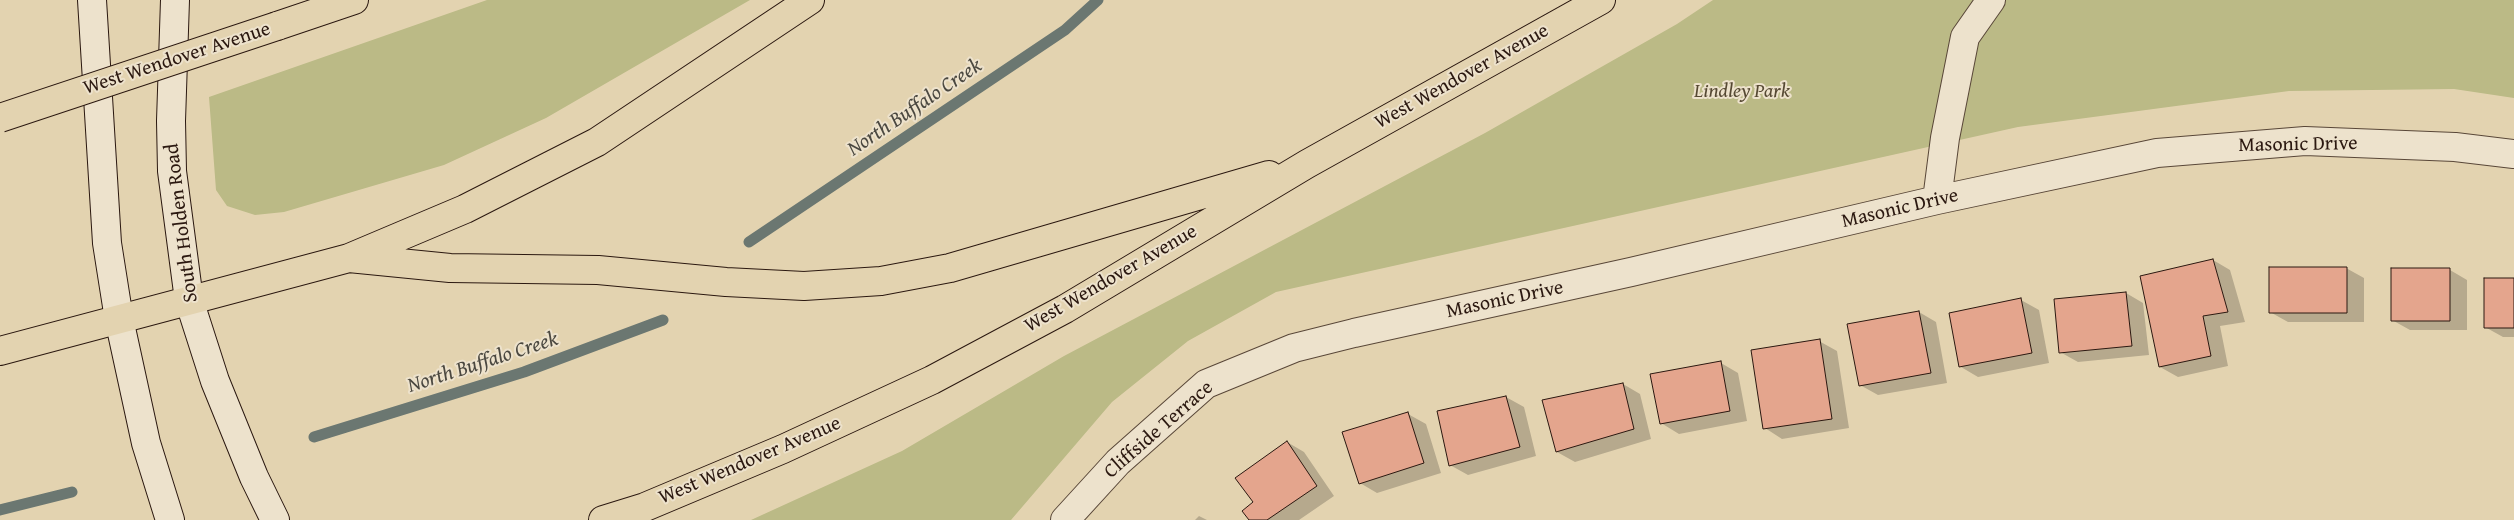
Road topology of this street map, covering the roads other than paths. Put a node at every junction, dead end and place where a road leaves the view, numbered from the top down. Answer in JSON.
{"nodes":[{"id":1,"x":92,"y":0,"type":"edge"},
{"id":2,"x":175,"y":0,"type":"edge"},
{"id":3,"x":354,"y":0,"type":"edge"},
{"id":4,"x":810,"y":0,"type":"edge"},
{"id":5,"x":1601,"y":0,"type":"edge"},
{"id":6,"x":1990,"y":0,"type":"edge"},
{"id":7,"x":0,"y":118,"type":"edge"},
{"id":8,"x":2514,"y":154,"type":"edge"},
{"id":9,"x":1307,"y":164,"type":"junction"},
{"id":10,"x":1937,"y":200,"type":"junction"},
{"id":11,"x":349,"y":258,"type":"junction"},
{"id":12,"x":189,"y":300,"type":"junction"},
{"id":13,"x":119,"y":319,"type":"junction"},
{"id":14,"x":1294,"y":348,"type":"joint"},
{"id":15,"x":0,"y":352,"type":"edge"},
{"id":16,"x":170,"y":520,"type":"edge"},
{"id":17,"x":275,"y":520,"type":"edge"},
{"id":18,"x":603,"y":520,"type":"edge"},
{"id":19,"x":1066,"y":520,"type":"edge"}],
"edges":[{"from":1,"to":13,"type":"street"},
{"from":2,"to":12,"type":"street","name":"South Holden Road"},
{"from":3,"to":7,"type":"highway","name":"West Wendover Avenue","bridge":true},
{"from":4,"to":11,"type":"highway"},
{"from":5,"to":9,"type":"highway","name":"West Wendover Avenue"},
{"from":6,"to":10,"type":"street"},
{"from":8,"to":10,"type":"street","name":"Masonic Drive"},
{"from":9,"to":11,"type":"highway"},
{"from":9,"to":18,"type":"highway","name":"West Wendover Avenue"},
{"from":10,"to":14,"type":"street","name":"Masonic Drive"},
{"from":11,"to":12,"type":"highway"},
{"from":12,"to":13,"type":"highway"},
{"from":12,"to":17,"type":"street","name":"South Holden Road"},
{"from":13,"to":15,"type":"highway"},
{"from":13,"to":16,"type":"street"},
{"from":14,"to":19,"type":"street","name":"Cliffside Terrace"}]}
